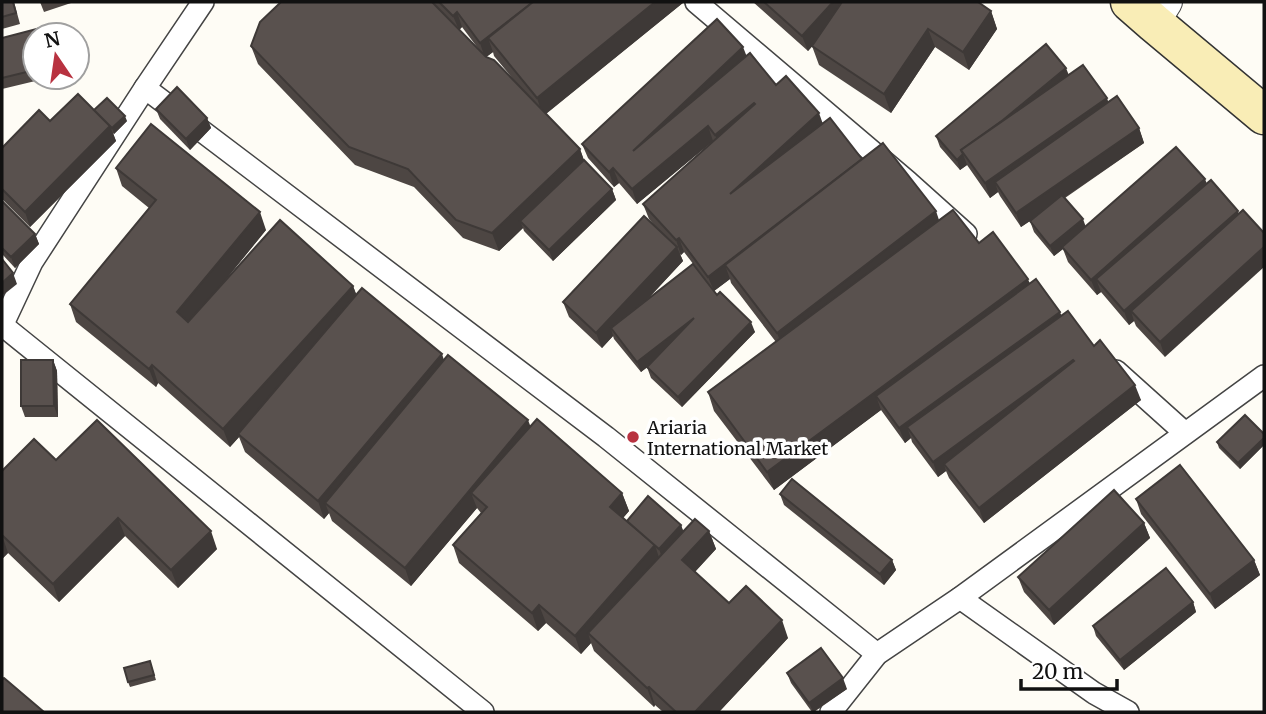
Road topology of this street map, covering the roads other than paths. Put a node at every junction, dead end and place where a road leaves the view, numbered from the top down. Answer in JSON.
{"nodes":[{"id":1,"x":203,"y":2,"type":"edge"},
{"id":2,"x":696,"y":2,"type":"edge"},
{"id":3,"x":1150,"y":9,"type":"edge"},
{"id":4,"x":145,"y":88,"type":"junction"},
{"id":5,"x":1264,"y":115,"type":"edge"},
{"id":6,"x":980,"y":247,"type":"edge"},
{"id":7,"x":2,"y":326,"type":"edge"},
{"id":8,"x":1103,"y":359,"type":"edge"},
{"id":9,"x":1264,"y":376,"type":"edge"},
{"id":10,"x":1185,"y":433,"type":"junction"},
{"id":11,"x":960,"y":598,"type":"junction"},
{"id":12,"x":877,"y":654,"type":"junction"},
{"id":13,"x":483,"y":712,"type":"edge"},
{"id":14,"x":831,"y":712,"type":"edge"},
{"id":15,"x":1128,"y":712,"type":"edge"}],
"edges":[{"from":1,"to":4,"type":"street"},
{"from":2,"to":6,"type":"street"},
{"from":3,"to":5,"type":"main road"},
{"from":4,"to":7,"type":"street"},
{"from":4,"to":12,"type":"street"},
{"from":7,"to":13,"type":"street"},
{"from":8,"to":10,"type":"street"},
{"from":9,"to":10,"type":"street"},
{"from":10,"to":11,"type":"street"},
{"from":11,"to":12,"type":"street"},
{"from":11,"to":15,"type":"street"},
{"from":12,"to":14,"type":"street"}]}
